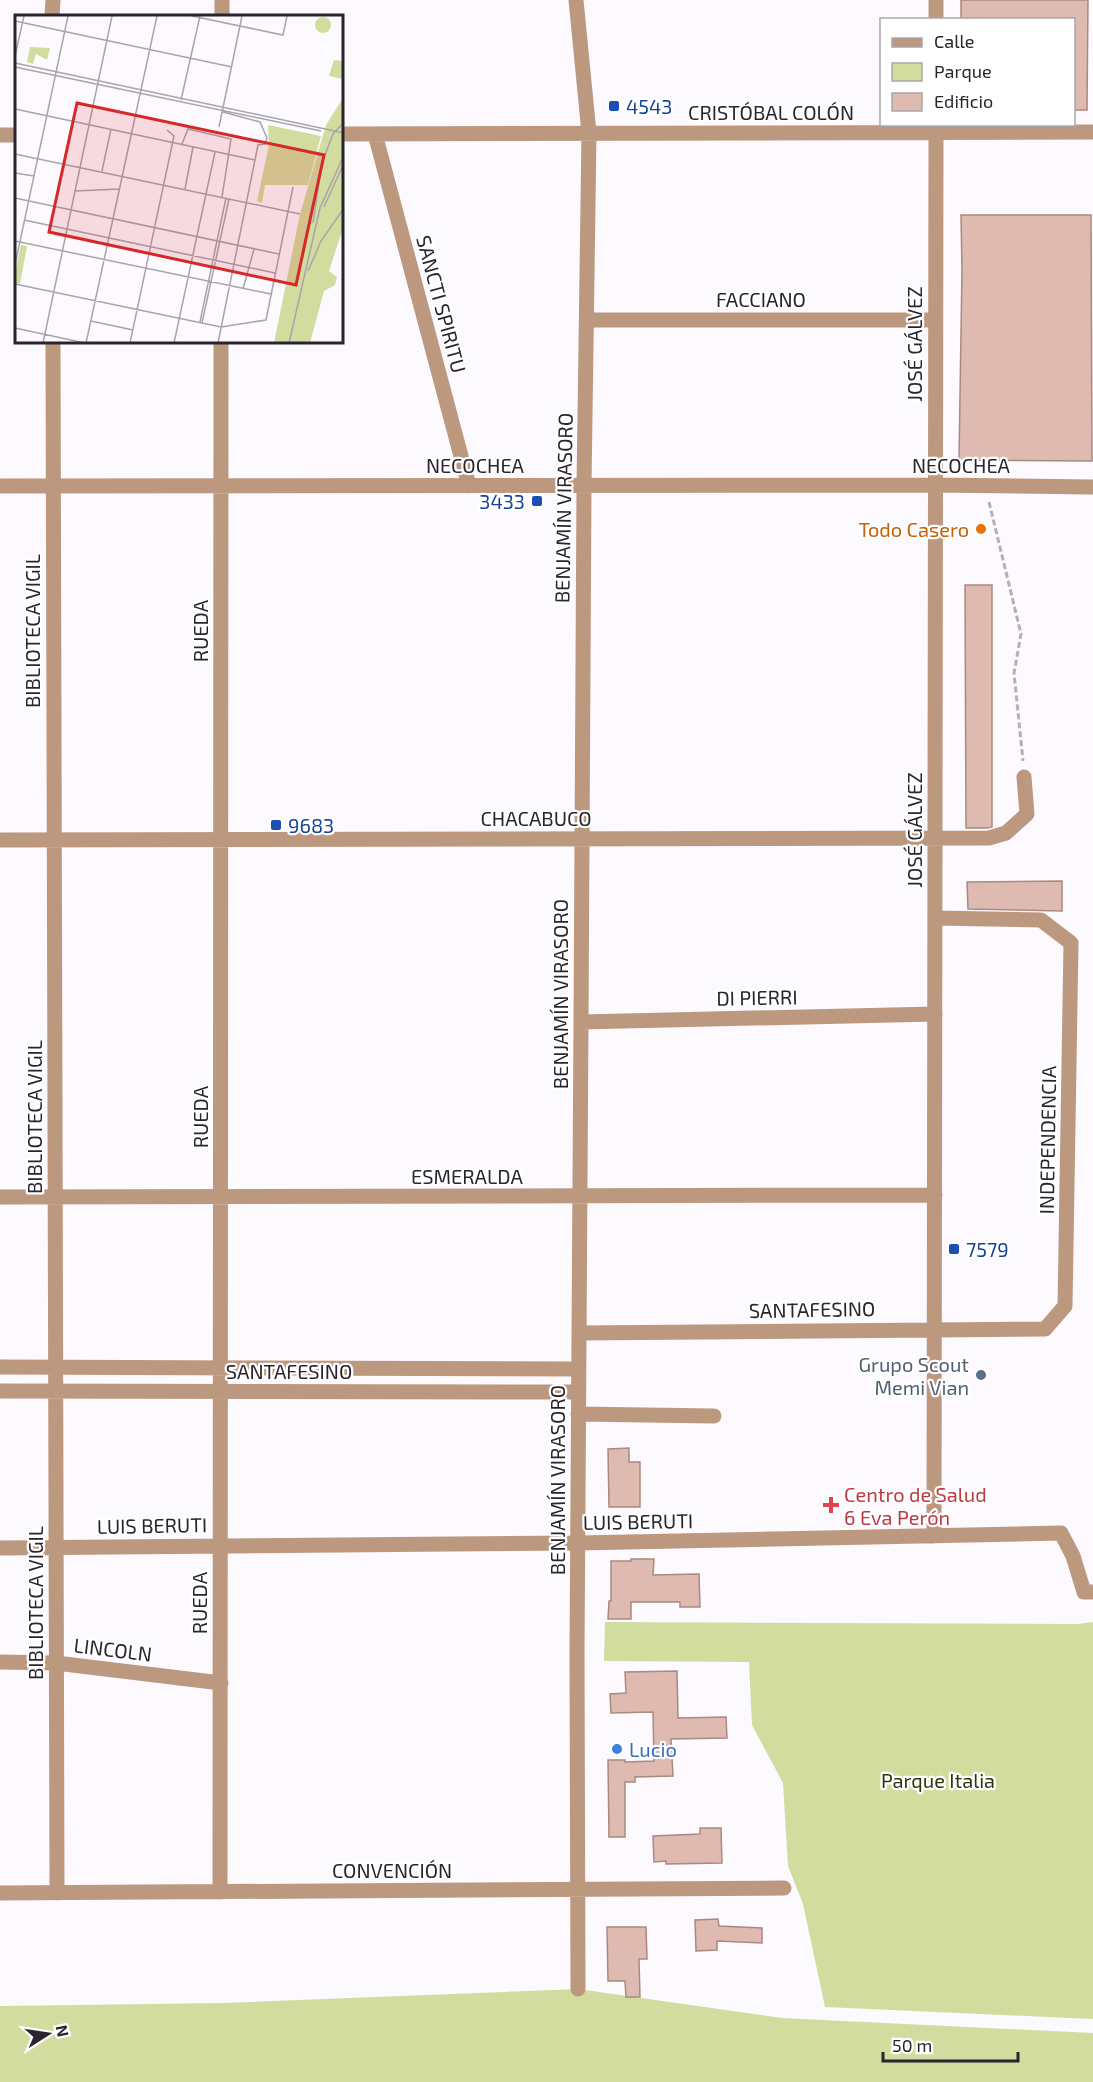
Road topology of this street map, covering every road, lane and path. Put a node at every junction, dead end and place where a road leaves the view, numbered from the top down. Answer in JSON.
{"nodes":[{"id":1,"x":576,"y":0,"type":"edge"},
{"id":2,"x":936,"y":0,"type":"edge"},
{"id":3,"x":936,"y":18,"type":"edge"},
{"id":4,"x":936,"y":128,"type":"edge"},
{"id":5,"x":1093,"y":132,"type":"edge"},
{"id":6,"x":589,"y":133,"type":"junction"},
{"id":7,"x":344,"y":134,"type":"edge"},
{"id":8,"x":375,"y":134,"type":"junction"},
{"id":9,"x":586,"y":320,"type":"junction"},
{"id":10,"x":935,"y":320,"type":"junction"},
{"id":11,"x":53,"y":344,"type":"edge"},
{"id":12,"x":221,"y":344,"type":"edge"},
{"id":13,"x":936,"y":485,"type":"junction"},
{"id":14,"x":0,"y":486,"type":"edge"},
{"id":15,"x":53,"y":486,"type":"junction"},
{"id":16,"x":221,"y":486,"type":"junction"},
{"id":17,"x":469,"y":486,"type":"junction"},
{"id":18,"x":584,"y":486,"type":"junction"},
{"id":19,"x":985,"y":486,"type":"junction"},
{"id":20,"x":1093,"y":487,"type":"edge"},
{"id":21,"x":1024,"y":777,"type":"joint"},
{"id":22,"x":221,"y":838,"type":"junction"},
{"id":23,"x":935,"y":839,"type":"junction"},
{"id":24,"x":0,"y":840,"type":"edge"},
{"id":25,"x":54,"y":840,"type":"junction"},
{"id":26,"x":582,"y":840,"type":"junction"},
{"id":27,"x":935,"y":918,"type":"junction"},
{"id":28,"x":935,"y":1014,"type":"junction"},
{"id":29,"x":580,"y":1022,"type":"junction"},
{"id":30,"x":935,"y":1195,"type":"junction"},
{"id":31,"x":579,"y":1196,"type":"junction"},
{"id":32,"x":0,"y":1197,"type":"edge"},
{"id":33,"x":56,"y":1197,"type":"junction"},
{"id":34,"x":221,"y":1198,"type":"junction"},
{"id":35,"x":935,"y":1329,"type":"junction"},
{"id":36,"x":1045,"y":1329,"type":"joint"},
{"id":37,"x":579,"y":1333,"type":"junction"},
{"id":38,"x":0,"y":1367,"type":"edge"},
{"id":39,"x":56,"y":1367,"type":"junction"},
{"id":40,"x":219,"y":1368,"type":"junction"},
{"id":41,"x":578,"y":1369,"type":"junction"},
{"id":42,"x":0,"y":1391,"type":"edge"},
{"id":43,"x":56,"y":1391,"type":"junction"},
{"id":44,"x":219,"y":1391,"type":"junction"},
{"id":45,"x":578,"y":1392,"type":"junction"},
{"id":46,"x":578,"y":1414,"type":"junction"},
{"id":47,"x":714,"y":1416,"type":"dead end"},
{"id":48,"x":934,"y":1536,"type":"junction"},
{"id":49,"x":578,"y":1543,"type":"junction"},
{"id":50,"x":220,"y":1545,"type":"junction"},
{"id":51,"x":0,"y":1548,"type":"edge"},
{"id":52,"x":56,"y":1548,"type":"junction"},
{"id":53,"x":1089,"y":1592,"type":"edge"},
{"id":54,"x":0,"y":1662,"type":"edge"},
{"id":55,"x":56,"y":1663,"type":"junction"},
{"id":56,"x":221,"y":1683,"type":"junction"},
{"id":57,"x":784,"y":1888,"type":"dead end"},
{"id":58,"x":577,"y":1890,"type":"junction"},
{"id":59,"x":220,"y":1892,"type":"junction"},
{"id":60,"x":0,"y":1893,"type":"edge"},
{"id":61,"x":57,"y":1893,"type":"junction"},
{"id":62,"x":578,"y":1989,"type":"dead end"}],
"edges":[{"from":1,"to":6,"type":"street","name":"BENJAMÍN VIRASORO"},
{"from":2,"to":3,"type":"street"},
{"from":4,"to":5,"type":"street","name":"CRISTÓBAL COLÓN"},
{"from":4,"to":6,"type":"street","name":"CRISTÓBAL COLÓN"},
{"from":4,"to":10,"type":"street","name":"JOSÉ GÁLVEZ"},
{"from":6,"to":8,"type":"street","name":"CRISTÓBAL COLÓN"},
{"from":6,"to":9,"type":"street","name":"BENJAMÍN VIRASORO"},
{"from":7,"to":8,"type":"street","name":"CRISTÓBAL COLÓN"},
{"from":8,"to":17,"type":"street","name":"SANCTI SPIRITU"},
{"from":9,"to":10,"type":"street","name":"FACCIANO"},
{"from":9,"to":18,"type":"street","name":"BENJAMÍN VIRASORO"},
{"from":10,"to":13,"type":"street","name":"JOSÉ GÁLVEZ"},
{"from":11,"to":15,"type":"street","name":"BIBLIOTECA VIGIL"},
{"from":12,"to":16,"type":"street","name":"RUEDA"},
{"from":13,"to":18,"type":"street","name":"NECOCHEA"},
{"from":13,"to":19,"type":"street","name":"NECOCHEA"},
{"from":13,"to":23,"type":"street","name":"JOSÉ GÁLVEZ"},
{"from":14,"to":15,"type":"street","name":"NECOCHEA"},
{"from":15,"to":16,"type":"street","name":"NECOCHEA"},
{"from":15,"to":25,"type":"street","name":"BIBLIOTECA VIGIL"},
{"from":16,"to":17,"type":"street","name":"NECOCHEA"},
{"from":16,"to":22,"type":"street","name":"RUEDA"},
{"from":17,"to":18,"type":"street","name":"NECOCHEA"},
{"from":18,"to":26,"type":"street","name":"BENJAMÍN VIRASORO"},
{"from":19,"to":20,"type":"street","name":"NECOCHEA"},
{"from":19,"to":21,"type":"path"},
{"from":21,"to":23,"type":"street","name":"CHACABUCO"},
{"from":22,"to":25,"type":"street","name":"CHACABUCO"},
{"from":22,"to":26,"type":"street","name":"CHACABUCO"},
{"from":22,"to":34,"type":"street","name":"RUEDA"},
{"from":23,"to":26,"type":"street","name":"CHACABUCO"},
{"from":23,"to":27,"type":"street","name":"JOSÉ GÁLVEZ"},
{"from":24,"to":25,"type":"street","name":"CHACABUCO"},
{"from":25,"to":33,"type":"street","name":"BIBLIOTECA VIGIL"},
{"from":26,"to":29,"type":"street","name":"BENJAMÍN VIRASORO"},
{"from":27,"to":28,"type":"street","name":"JOSÉ GÁLVEZ"},
{"from":27,"to":36,"type":"street","name":"INDEPENDENCIA"},
{"from":28,"to":29,"type":"street","name":"DI PIERRI"},
{"from":28,"to":30,"type":"street","name":"JOSÉ GÁLVEZ"},
{"from":29,"to":31,"type":"street","name":"BENJAMÍN VIRASORO"},
{"from":30,"to":31,"type":"street","name":"ESMERALDA"},
{"from":30,"to":35,"type":"street","name":"JOSÉ GÁLVEZ"},
{"from":31,"to":34,"type":"street","name":"ESMERALDA"},
{"from":31,"to":37,"type":"street","name":"BENJAMÍN VIRASORO"},
{"from":32,"to":33,"type":"street","name":"ESMERALDA"},
{"from":33,"to":34,"type":"street","name":"ESMERALDA"},
{"from":33,"to":39,"type":"street","name":"BIBLIOTECA VIGIL"},
{"from":34,"to":40,"type":"street","name":"RUEDA"},
{"from":35,"to":36,"type":"street","name":"SANTAFESINO"},
{"from":35,"to":37,"type":"street","name":"SANTAFESINO"},
{"from":35,"to":48,"type":"street","name":"JOSÉ GÁLVEZ"},
{"from":37,"to":41,"type":"street","name":"BENJAMÍN VIRASORO"},
{"from":38,"to":39,"type":"street","name":"SANTAFESINO"},
{"from":39,"to":40,"type":"street","name":"SANTAFESINO"},
{"from":39,"to":43,"type":"street","name":"BIBLIOTECA VIGIL"},
{"from":40,"to":41,"type":"street","name":"SANTAFESINO"},
{"from":40,"to":44,"type":"street","name":"RUEDA"},
{"from":41,"to":45,"type":"street","name":"BENJAMÍN VIRASORO"},
{"from":42,"to":43,"type":"street","name":"SANTAFESINO"},
{"from":43,"to":44,"type":"street","name":"SANTAFESINO"},
{"from":43,"to":52,"type":"street","name":"BIBLIOTECA VIGIL"},
{"from":44,"to":45,"type":"street","name":"SANTAFESINO"},
{"from":44,"to":50,"type":"street","name":"RUEDA"},
{"from":45,"to":46,"type":"street","name":"BENJAMÍN VIRASORO"},
{"from":46,"to":47,"type":"street"},
{"from":46,"to":49,"type":"street","name":"BENJAMÍN VIRASORO"},
{"from":48,"to":49,"type":"street","name":"LUIS BERUTI"},
{"from":48,"to":53,"type":"street","name":"LUIS BERUTI"},
{"from":49,"to":50,"type":"street","name":"LUIS BERUTI"},
{"from":49,"to":58,"type":"street","name":"BENJAMÍN VIRASORO"},
{"from":50,"to":52,"type":"street","name":"LUIS BERUTI"},
{"from":50,"to":56,"type":"street","name":"RUEDA"},
{"from":51,"to":52,"type":"street","name":"LUIS BERUTI"},
{"from":52,"to":55,"type":"street","name":"BIBLIOTECA VIGIL"},
{"from":54,"to":55,"type":"street","name":"LINCOLN"},
{"from":55,"to":56,"type":"street","name":"LINCOLN"},
{"from":55,"to":61,"type":"street","name":"BIBLIOTECA VIGIL"},
{"from":56,"to":59,"type":"street","name":"RUEDA"},
{"from":57,"to":58,"type":"street","name":"CONVENCIÓN"},
{"from":58,"to":59,"type":"street","name":"CONVENCIÓN"},
{"from":58,"to":62,"type":"street","name":"BENJAMÍN VIRASORO"},
{"from":59,"to":61,"type":"street","name":"CONVENCIÓN"},
{"from":60,"to":61,"type":"street","name":"CONVENCIÓN"}]}
